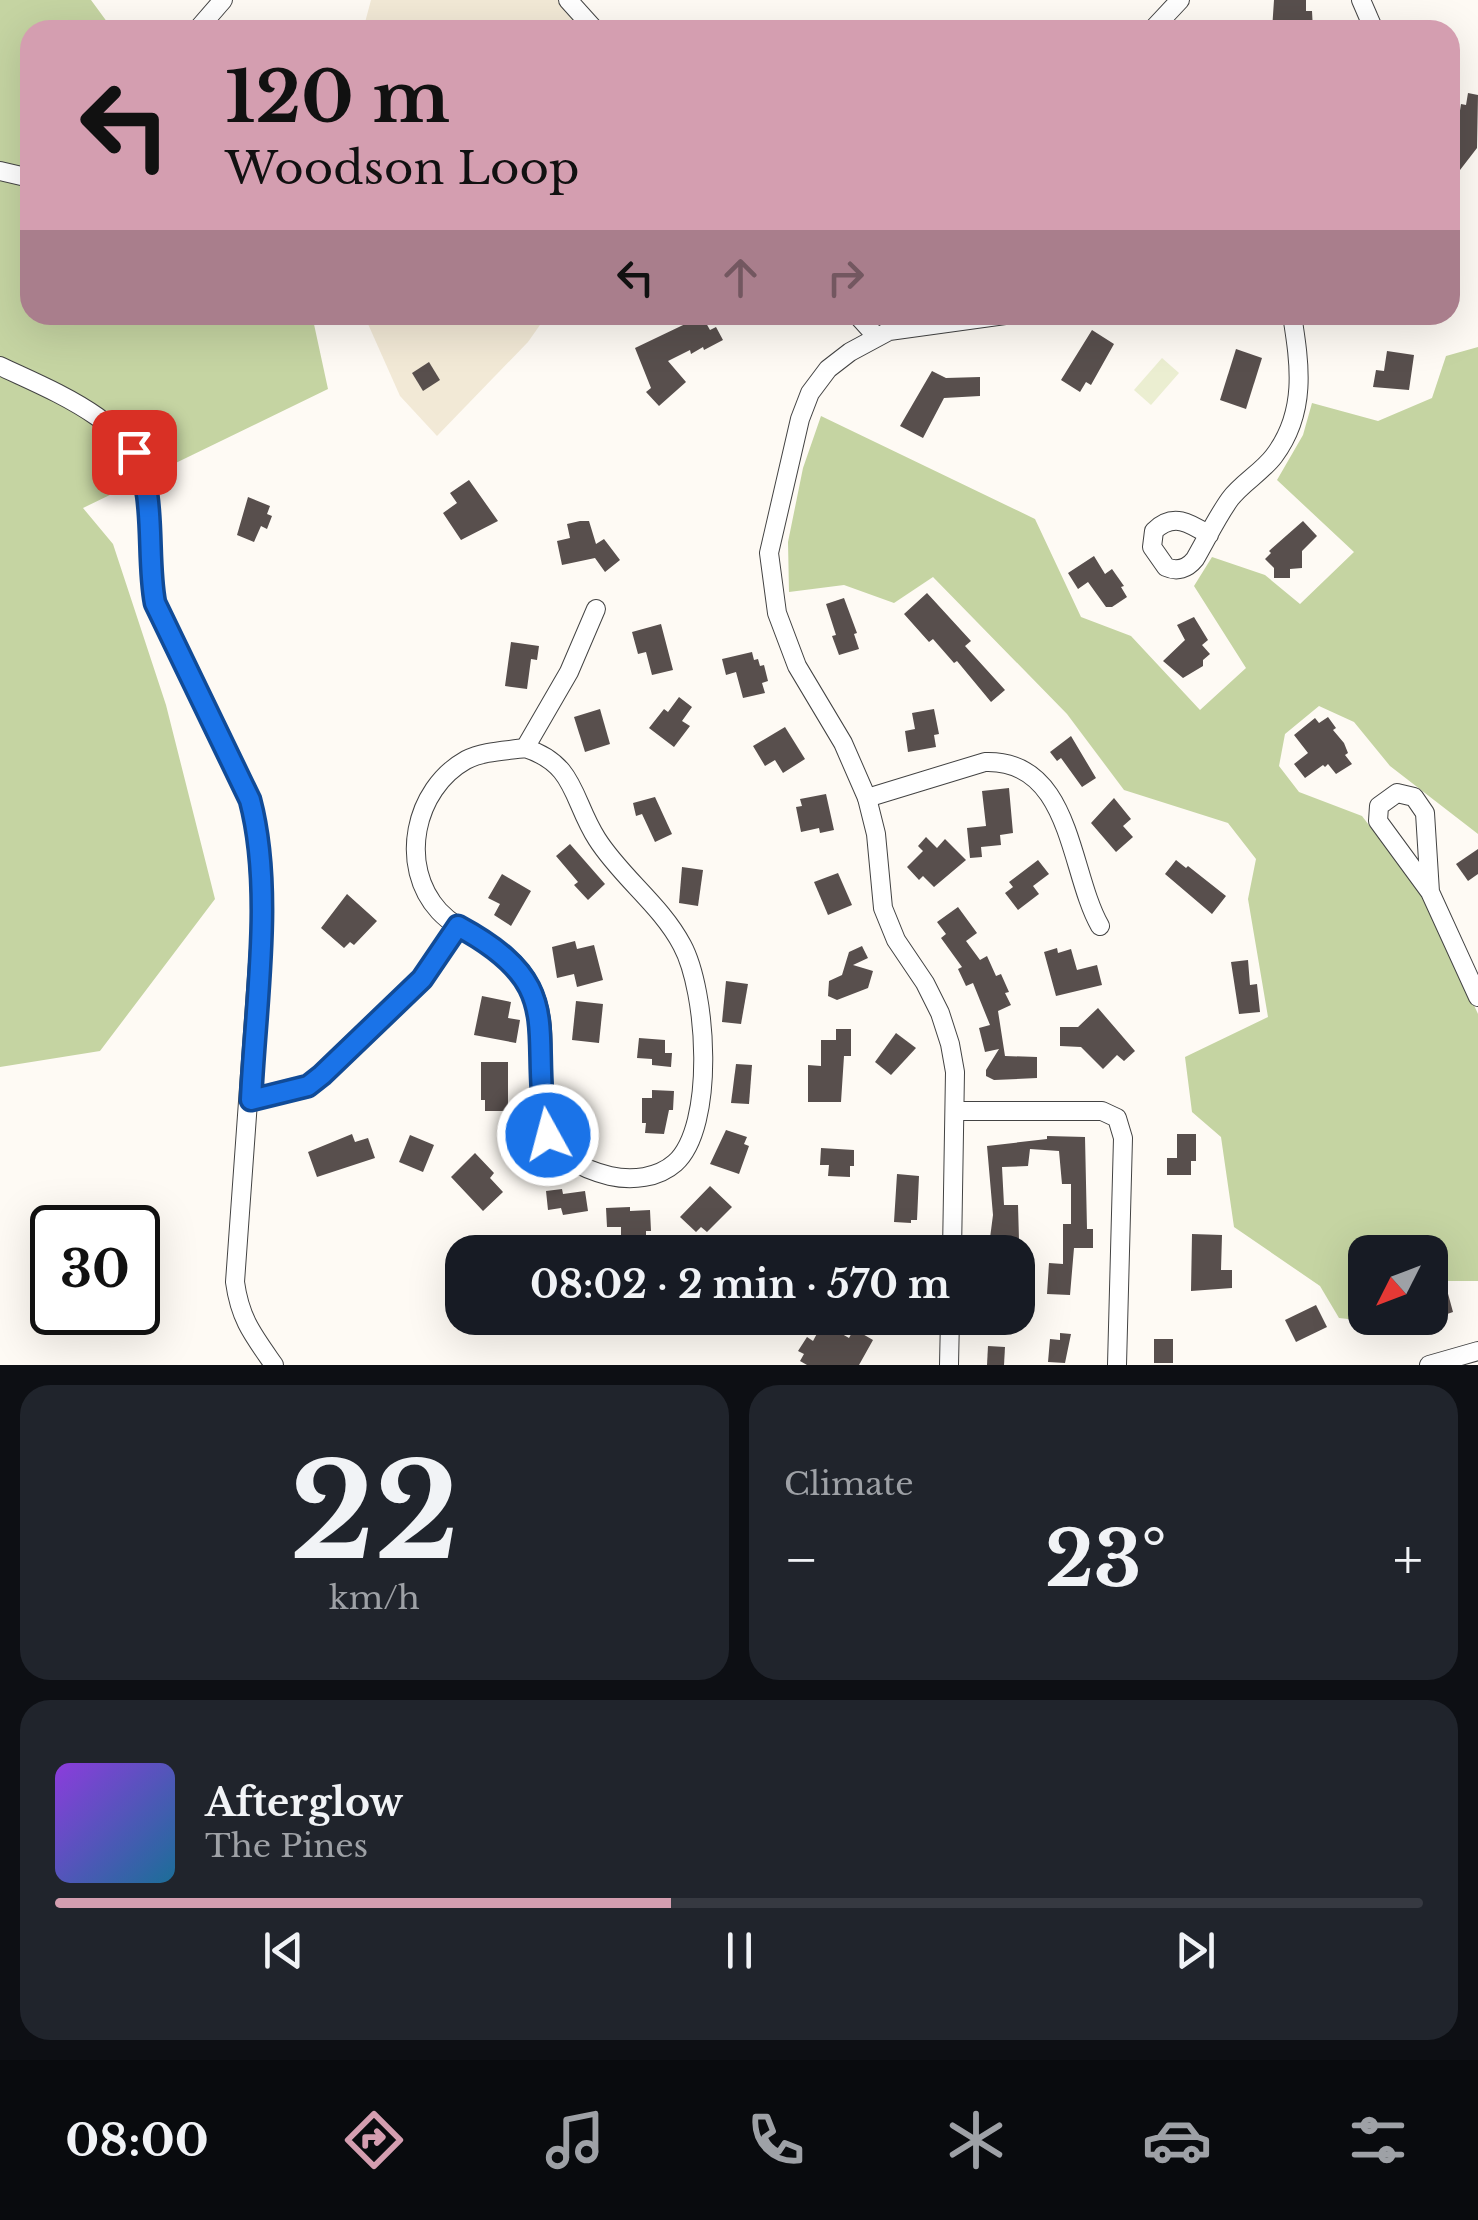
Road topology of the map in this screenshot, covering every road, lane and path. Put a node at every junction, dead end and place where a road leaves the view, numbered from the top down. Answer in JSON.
{"nodes":[{"id":1,"x":223,"y":0,"type":"edge"},
{"id":2,"x":568,"y":0,"type":"edge"},
{"id":3,"x":1180,"y":0,"type":"edge"},
{"id":4,"x":206,"y":20,"type":"edge"},
{"id":5,"x":586,"y":20,"type":"edge"},
{"id":6,"x":1161,"y":20,"type":"edge"},
{"id":7,"x":866,"y":325,"type":"edge"},
{"id":8,"x":932,"y":325,"type":"edge"},
{"id":9,"x":1293,"y":325,"type":"edge"},
{"id":10,"x":876,"y":336,"type":"junction"},
{"id":11,"x":0,"y":366,"type":"edge"},
{"id":12,"x":1210,"y":534,"type":"dead end"},
{"id":13,"x":596,"y":608,"type":"dead end"},
{"id":14,"x":525,"y":748,"type":"junction"},
{"id":15,"x":867,"y":798,"type":"junction"},
{"id":16,"x":1430,"y":892,"type":"junction"},
{"id":17,"x":458,"y":926,"type":"junction"},
{"id":18,"x":1100,"y":926,"type":"dead end"},
{"id":19,"x":1478,"y":997,"type":"edge"},
{"id":20,"x":251,"y":1100,"type":"junction"},
{"id":21,"x":954,"y":1111,"type":"junction"},
{"id":22,"x":952,"y":1235,"type":"edge"},
{"id":23,"x":950,"y":1335,"type":"edge"},
{"id":24,"x":1478,"y":1351,"type":"edge"},
{"id":25,"x":274,"y":1365,"type":"edge"},
{"id":26,"x":949,"y":1365,"type":"edge"},
{"id":27,"x":1117,"y":1365,"type":"edge"},
{"id":28,"x":1429,"y":1365,"type":"edge"}],
"edges":[{"from":1,"to":4,"type":"street"},
{"from":2,"to":5,"type":"street"},
{"from":3,"to":6,"type":"street"},
{"from":7,"to":10,"type":"street"},
{"from":8,"to":10,"type":"street"},
{"from":9,"to":12,"type":"street"},
{"from":10,"to":15,"type":"street"},
{"from":11,"to":20,"type":"street"},
{"from":13,"to":14,"type":"street"},
{"from":14,"to":17,"type":"street"},
{"from":14,"to":17,"type":"street"},
{"from":15,"to":18,"type":"street"},
{"from":15,"to":21,"type":"street"},
{"from":16,"to":16,"type":"street"},
{"from":16,"to":19,"type":"street"},
{"from":17,"to":20,"type":"street"},
{"from":20,"to":25,"type":"street"},
{"from":21,"to":22,"type":"street"},
{"from":21,"to":27,"type":"street"},
{"from":23,"to":26,"type":"street"},
{"from":24,"to":28,"type":"street"}]}
